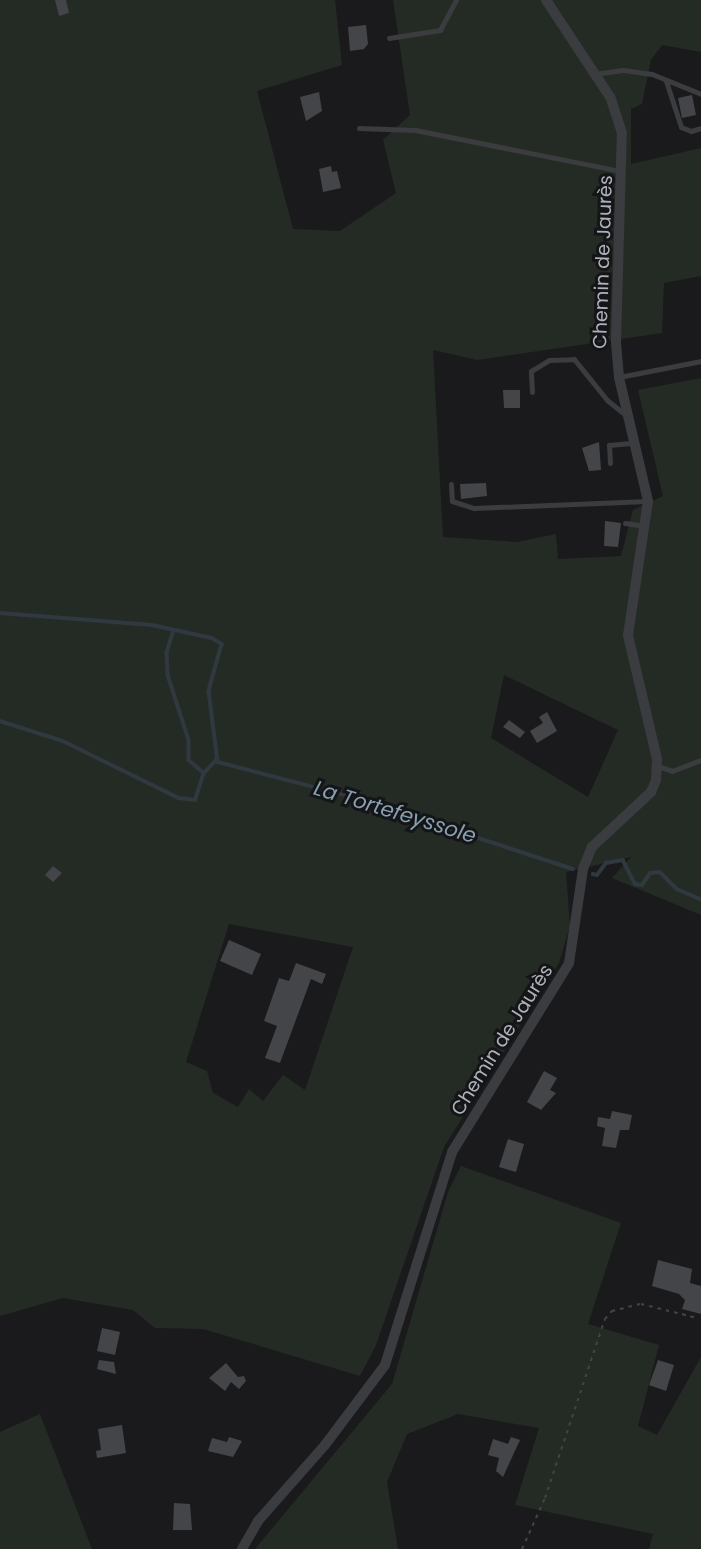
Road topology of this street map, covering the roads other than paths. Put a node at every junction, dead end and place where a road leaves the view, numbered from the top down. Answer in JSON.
{"nodes":[{"id":1,"x":456,"y":0,"type":"edge"},
{"id":2,"x":546,"y":0,"type":"edge"},
{"id":3,"x":389,"y":38,"type":"dead end"},
{"id":4,"x":594,"y":74,"type":"junction"},
{"id":5,"x":664,"y":78,"type":"junction"},
{"id":6,"x":701,"y":94,"type":"edge"},
{"id":7,"x":359,"y":128,"type":"dead end"},
{"id":8,"x":701,"y":128,"type":"edge"},
{"id":9,"x":624,"y":172,"type":"junction"},
{"id":10,"x":701,"y":361,"type":"edge"},
{"id":11,"x":619,"y":377,"type":"junction"},
{"id":12,"x":532,"y":392,"type":"dead end"},
{"id":13,"x":632,"y":420,"type":"junction"},
{"id":14,"x":637,"y":443,"type":"junction"},
{"id":15,"x":610,"y":463,"type":"dead end"},
{"id":16,"x":451,"y":484,"type":"dead end"},
{"id":17,"x":648,"y":501,"type":"junction"},
{"id":18,"x":625,"y":523,"type":"dead end"},
{"id":19,"x":646,"y":526,"type":"junction"},
{"id":20,"x":701,"y":760,"type":"edge"},
{"id":21,"x":657,"y":766,"type":"junction"},
{"id":22,"x":242,"y":1549,"type":"edge"}],
"edges":[{"from":1,"to":3,"type":"lane"},
{"from":2,"to":4,"type":"street","name":"Chemin de Jaurès"},
{"from":4,"to":5,"type":"lane"},
{"from":4,"to":9,"type":"street","name":"Chemin de Jaurès"},
{"from":5,"to":6,"type":"lane"},
{"from":5,"to":8,"type":"lane"},
{"from":7,"to":9,"type":"lane"},
{"from":9,"to":11,"type":"street","name":"Chemin de Jaurès"},
{"from":10,"to":11,"type":"lane"},
{"from":11,"to":13,"type":"street","name":"Chemin de Jaurès"},
{"from":12,"to":13,"type":"lane"},
{"from":13,"to":14,"type":"street","name":"Chemin de Jaurès"},
{"from":14,"to":15,"type":"lane"},
{"from":14,"to":17,"type":"street","name":"Chemin de Jaurès"},
{"from":16,"to":17,"type":"lane"},
{"from":17,"to":19,"type":"street","name":"Chemin de Jaurès"},
{"from":18,"to":19,"type":"lane"},
{"from":19,"to":21,"type":"street","name":"Chemin de Jaurès"},
{"from":20,"to":21,"type":"lane"},
{"from":21,"to":22,"type":"street","name":"Chemin de Jaurès"}]}
